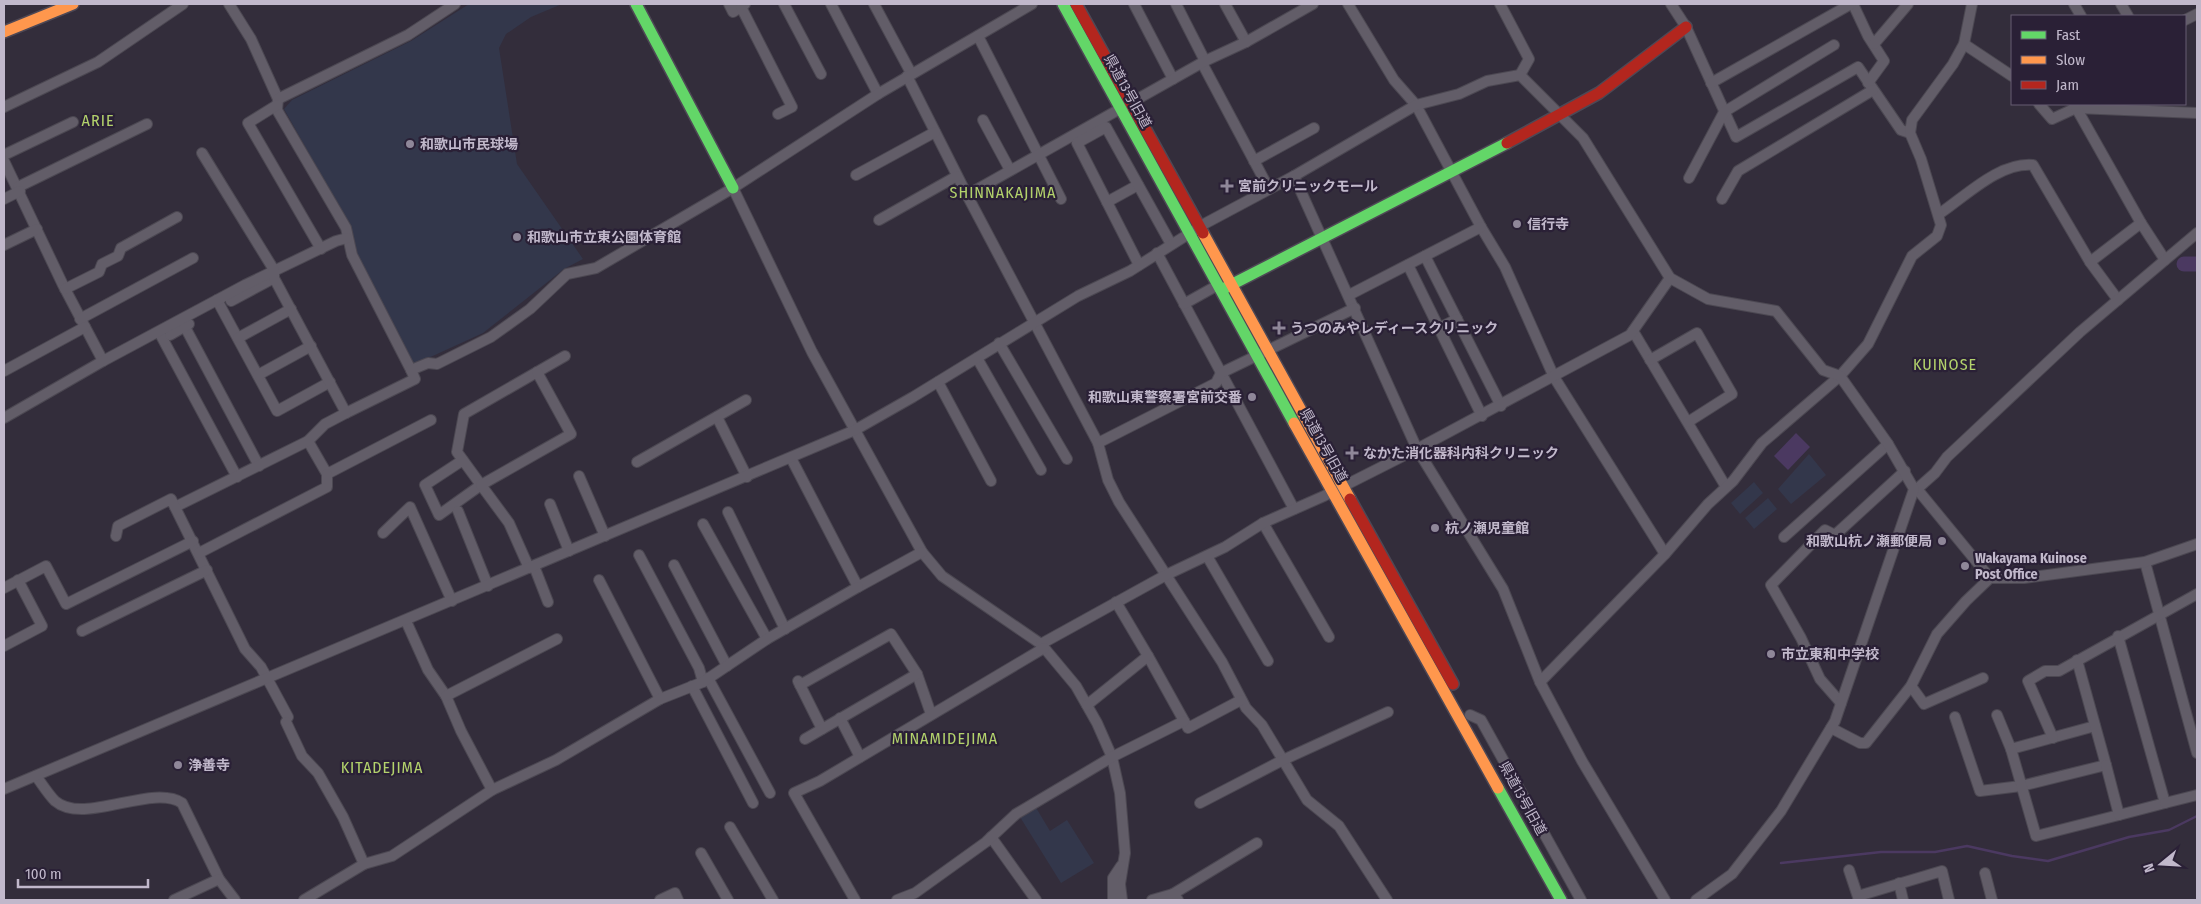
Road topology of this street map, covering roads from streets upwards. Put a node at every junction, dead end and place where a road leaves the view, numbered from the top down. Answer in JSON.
{"nodes":[{"id":1,"x":73,"y":4,"type":"edge"},
{"id":2,"x":183,"y":4,"type":"edge"},
{"id":3,"x":229,"y":4,"type":"edge"},
{"id":4,"x":455,"y":4,"type":"edge"},
{"id":5,"x":636,"y":4,"type":"edge"},
{"id":6,"x":729,"y":4,"type":"edge"},
{"id":7,"x":784,"y":4,"type":"edge"},
{"id":8,"x":831,"y":4,"type":"edge"},
{"id":9,"x":874,"y":4,"type":"edge"},
{"id":10,"x":1032,"y":4,"type":"edge"},
{"id":11,"x":1063,"y":4,"type":"edge"},
{"id":12,"x":1076,"y":4,"type":"edge"},
{"id":13,"x":1134,"y":4,"type":"edge"},
{"id":14,"x":1176,"y":4,"type":"edge"},
{"id":15,"x":1225,"y":4,"type":"edge"},
{"id":16,"x":1313,"y":4,"type":"edge"},
{"id":17,"x":1348,"y":4,"type":"edge"},
{"id":18,"x":1671,"y":4,"type":"edge"},
{"id":19,"x":1852,"y":4,"type":"edge"},
{"id":20,"x":1908,"y":4,"type":"edge"},
{"id":21,"x":1972,"y":4,"type":"edge"},
{"id":22,"x":2074,"y":4,"type":"edge"},
{"id":23,"x":2121,"y":4,"type":"edge"},
{"id":24,"x":743,"y":5,"type":"edge"},
{"id":25,"x":1502,"y":5,"type":"edge"},
{"id":26,"x":2080,"y":15,"type":"edge"},
{"id":27,"x":2125,"y":15,"type":"edge"},
{"id":28,"x":1686,"y":27,"type":"junction"},
{"id":29,"x":4,"y":32,"type":"edge"},
{"id":30,"x":978,"y":36,"type":"junction"},
{"id":31,"x":1246,"y":42,"type":"junction"},
{"id":32,"x":1874,"y":44,"type":"junction"},
{"id":33,"x":1964,"y":44,"type":"junction"},
{"id":34,"x":1834,"y":45,"type":"dead end"},
{"id":35,"x":1204,"y":62,"type":"junction"},
{"id":36,"x":821,"y":74,"type":"dead end"},
{"id":37,"x":909,"y":75,"type":"junction"},
{"id":38,"x":1520,"y":75,"type":"junction"},
{"id":39,"x":2011,"y":75,"type":"edge"},
{"id":40,"x":1173,"y":79,"type":"junction"},
{"id":41,"x":1711,"y":83,"type":"junction"},
{"id":42,"x":1870,"y":86,"type":"junction"},
{"id":43,"x":878,"y":94,"type":"junction"},
{"id":44,"x":278,"y":102,"type":"junction"},
{"id":45,"x":1416,"y":105,"type":"junction"},
{"id":46,"x":2040,"y":105,"type":"edge"},
{"id":47,"x":1125,"y":106,"type":"junction"},
{"id":48,"x":2075,"y":106,"type":"edge"},
{"id":49,"x":4,"y":107,"type":"edge"},
{"id":50,"x":1724,"y":112,"type":"junction"},
{"id":51,"x":1559,"y":113,"type":"junction"},
{"id":52,"x":2197,"y":113,"type":"edge"},
{"id":53,"x":778,"y":114,"type":"dead end"},
{"id":54,"x":983,"y":120,"type":"dead end"},
{"id":55,"x":73,"y":122,"type":"dead end"},
{"id":56,"x":147,"y":124,"type":"dead end"},
{"id":57,"x":1314,"y":128,"type":"dead end"},
{"id":58,"x":935,"y":132,"type":"junction"},
{"id":59,"x":1910,"y":133,"type":"junction"},
{"id":60,"x":202,"y":153,"type":"dead end"},
{"id":61,"x":1039,"y":154,"type":"junction"},
{"id":62,"x":4,"y":155,"type":"edge"},
{"id":63,"x":4,"y":161,"type":"edge"},
{"id":64,"x":1254,"y":161,"type":"junction"},
{"id":65,"x":1010,"y":170,"type":"junction"},
{"id":66,"x":1452,"y":172,"type":"junction"},
{"id":67,"x":856,"y":175,"type":"dead end"},
{"id":68,"x":957,"y":176,"type":"junction"},
{"id":69,"x":1294,"y":176,"type":"junction"},
{"id":70,"x":1689,"y":178,"type":"dead end"},
{"id":71,"x":1138,"y":185,"type":"junction"},
{"id":72,"x":733,"y":188,"type":"junction"},
{"id":73,"x":19,"y":189,"type":"junction"},
{"id":74,"x":1269,"y":189,"type":"junction"},
{"id":75,"x":967,"y":195,"type":"junction"},
{"id":76,"x":4,"y":199,"type":"edge"},
{"id":77,"x":1061,"y":199,"type":"dead end"},
{"id":78,"x":1722,"y":199,"type":"dead end"},
{"id":79,"x":1107,"y":202,"type":"junction"},
{"id":80,"x":1939,"y":214,"type":"junction"},
{"id":81,"x":176,"y":217,"type":"dead end"},
{"id":82,"x":879,"y":220,"type":"dead end"},
{"id":83,"x":2141,"y":223,"type":"junction"},
{"id":84,"x":1480,"y":227,"type":"junction"},
{"id":85,"x":37,"y":228,"type":"junction"},
{"id":86,"x":1194,"y":230,"type":"junction"},
{"id":87,"x":2197,"y":234,"type":"edge"},
{"id":88,"x":347,"y":238,"type":"junction"},
{"id":89,"x":1322,"y":240,"type":"junction"},
{"id":90,"x":1171,"y":244,"type":"junction"},
{"id":91,"x":4,"y":245,"type":"edge"},
{"id":92,"x":321,"y":249,"type":"junction"},
{"id":93,"x":1157,"y":253,"type":"junction"},
{"id":94,"x":1425,"y":256,"type":"junction"},
{"id":95,"x":193,"y":258,"type":"dead end"},
{"id":96,"x":2165,"y":260,"type":"junction"},
{"id":97,"x":2090,"y":262,"type":"junction"},
{"id":98,"x":1139,"y":264,"type":"junction"},
{"id":99,"x":1408,"y":265,"type":"junction"},
{"id":100,"x":274,"y":274,"type":"junction"},
{"id":101,"x":1670,"y":278,"type":"junction"},
{"id":102,"x":1223,"y":287,"type":"junction"},
{"id":103,"x":64,"y":289,"type":"junction"},
{"id":104,"x":1348,"y":295,"type":"junction"},
{"id":105,"x":217,"y":300,"type":"junction"},
{"id":106,"x":2118,"y":300,"type":"junction"},
{"id":107,"x":231,"y":301,"type":"dead end"},
{"id":108,"x":1184,"y":304,"type":"junction"},
{"id":109,"x":1355,"y":308,"type":"junction"},
{"id":110,"x":291,"y":309,"type":"junction"},
{"id":111,"x":203,"y":316,"type":"dead end"},
{"id":112,"x":1457,"y":319,"type":"junction"},
{"id":113,"x":83,"y":323,"type":"junction"},
{"id":114,"x":1035,"y":323,"type":"junction"},
{"id":115,"x":185,"y":327,"type":"junction"},
{"id":116,"x":1439,"y":328,"type":"junction"},
{"id":117,"x":1633,"y":331,"type":"junction"},
{"id":118,"x":159,"y":332,"type":"junction"},
{"id":119,"x":170,"y":335,"type":"dead end"},
{"id":120,"x":238,"y":338,"type":"junction"},
{"id":121,"x":999,"y":343,"type":"junction"},
{"id":122,"x":311,"y":346,"type":"junction"},
{"id":123,"x":1261,"y":352,"type":"junction"},
{"id":124,"x":565,"y":356,"type":"dead end"},
{"id":125,"x":976,"y":358,"type":"junction"},
{"id":126,"x":1650,"y":360,"type":"junction"},
{"id":127,"x":103,"y":361,"type":"junction"},
{"id":128,"x":411,"y":370,"type":"junction"},
{"id":129,"x":4,"y":371,"type":"edge"},
{"id":130,"x":538,"y":372,"type":"junction"},
{"id":131,"x":1221,"y":373,"type":"junction"},
{"id":132,"x":258,"y":375,"type":"junction"},
{"id":133,"x":1840,"y":376,"type":"junction"},
{"id":134,"x":1554,"y":377,"type":"junction"},
{"id":135,"x":330,"y":382,"type":"junction"},
{"id":136,"x":938,"y":382,"type":"junction"},
{"id":137,"x":746,"y":400,"type":"dead end"},
{"id":138,"x":1501,"y":406,"type":"junction"},
{"id":139,"x":346,"y":413,"type":"junction"},
{"id":140,"x":1482,"y":416,"type":"junction"},
{"id":141,"x":717,"y":417,"type":"junction"},
{"id":142,"x":4,"y":418,"type":"edge"},
{"id":143,"x":432,"y":420,"type":"dead end"},
{"id":144,"x":1688,"y":422,"type":"junction"},
{"id":145,"x":855,"y":430,"type":"junction"},
{"id":146,"x":308,"y":441,"type":"junction"},
{"id":147,"x":1098,"y":443,"type":"junction"},
{"id":148,"x":1888,"y":444,"type":"junction"},
{"id":149,"x":1417,"y":449,"type":"junction"},
{"id":150,"x":791,"y":458,"type":"junction"},
{"id":151,"x":1067,"y":459,"type":"dead end"},
{"id":152,"x":463,"y":460,"type":"junction"},
{"id":153,"x":637,"y":462,"type":"dead end"},
{"id":154,"x":259,"y":466,"type":"junction"},
{"id":155,"x":1041,"y":470,"type":"dead end"},
{"id":156,"x":1905,"y":471,"type":"junction"},
{"id":157,"x":327,"y":474,"type":"junction"},
{"id":158,"x":579,"y":476,"type":"dead end"},
{"id":159,"x":237,"y":477,"type":"junction"},
{"id":160,"x":747,"y":477,"type":"junction"},
{"id":161,"x":991,"y":481,"type":"dead end"},
{"id":162,"x":481,"y":485,"type":"junction"},
{"id":163,"x":1344,"y":486,"type":"junction"},
{"id":164,"x":1726,"y":487,"type":"junction"},
{"id":165,"x":1915,"y":489,"type":"junction"},
{"id":166,"x":1333,"y":492,"type":"junction"},
{"id":167,"x":550,"y":504,"type":"dead end"},
{"id":168,"x":176,"y":507,"type":"junction"},
{"id":169,"x":1294,"y":509,"type":"junction"},
{"id":170,"x":458,"y":511,"type":"dead end"},
{"id":171,"x":728,"y":512,"type":"dead end"},
{"id":172,"x":1263,"y":523,"type":"junction"},
{"id":173,"x":703,"y":524,"type":"dead end"},
{"id":174,"x":383,"y":533,"type":"dead end"},
{"id":175,"x":116,"y":536,"type":"dead end"},
{"id":176,"x":605,"y":536,"type":"junction"},
{"id":177,"x":1784,"y":538,"type":"dead end"},
{"id":178,"x":192,"y":541,"type":"junction"},
{"id":179,"x":2197,"y":544,"type":"edge"},
{"id":180,"x":569,"y":551,"type":"junction"},
{"id":181,"x":922,"y":552,"type":"junction"},
{"id":182,"x":199,"y":553,"type":"junction"},
{"id":183,"x":1665,"y":554,"type":"junction"},
{"id":184,"x":639,"y":555,"type":"dead end"},
{"id":185,"x":1207,"y":556,"type":"junction"},
{"id":186,"x":2145,"y":562,"type":"junction"},
{"id":187,"x":674,"y":565,"type":"dead end"},
{"id":188,"x":531,"y":567,"type":"junction"},
{"id":189,"x":207,"y":570,"type":"junction"},
{"id":190,"x":1166,"y":575,"type":"junction"},
{"id":191,"x":1990,"y":578,"type":"junction"},
{"id":192,"x":18,"y":580,"type":"junction"},
{"id":193,"x":599,"y":580,"type":"dead end"},
{"id":194,"x":488,"y":586,"type":"junction"},
{"id":195,"x":858,"y":587,"type":"junction"},
{"id":196,"x":4,"y":588,"type":"edge"},
{"id":197,"x":2197,"y":594,"type":"edge"},
{"id":198,"x":452,"y":601,"type":"junction"},
{"id":199,"x":548,"y":602,"type":"dead end"},
{"id":200,"x":1116,"y":602,"type":"junction"},
{"id":201,"x":2159,"y":614,"type":"junction"},
{"id":202,"x":406,"y":621,"type":"junction"},
{"id":203,"x":785,"y":629,"type":"junction"},
{"id":204,"x":82,"y":631,"type":"dead end"},
{"id":205,"x":2118,"y":636,"type":"junction"},
{"id":206,"x":1330,"y":637,"type":"dead end"},
{"id":207,"x":557,"y":639,"type":"dead end"},
{"id":208,"x":767,"y":639,"type":"junction"},
{"id":209,"x":4,"y":646,"type":"edge"},
{"id":210,"x":1042,"y":646,"type":"junction"},
{"id":211,"x":1148,"y":656,"type":"junction"},
{"id":212,"x":2077,"y":660,"type":"junction"},
{"id":213,"x":1268,"y":661,"type":"dead end"},
{"id":214,"x":727,"y":666,"type":"junction"},
{"id":215,"x":917,"y":674,"type":"junction"},
{"id":216,"x":267,"y":678,"type":"junction"},
{"id":217,"x":1983,"y":678,"type":"dead end"},
{"id":218,"x":706,"y":680,"type":"junction"},
{"id":219,"x":1540,"y":682,"type":"junction"},
{"id":220,"x":692,"y":686,"type":"junction"},
{"id":221,"x":1911,"y":686,"type":"junction"},
{"id":222,"x":446,"y":696,"type":"junction"},
{"id":223,"x":660,"y":699,"type":"junction"},
{"id":224,"x":1241,"y":700,"type":"junction"},
{"id":225,"x":1841,"y":703,"type":"junction"},
{"id":226,"x":1087,"y":705,"type":"junction"},
{"id":227,"x":1388,"y":712,"type":"dead end"},
{"id":228,"x":931,"y":714,"type":"junction"},
{"id":229,"x":1464,"y":715,"type":"junction"},
{"id":230,"x":1997,"y":715,"type":"dead end"},
{"id":231,"x":1954,"y":717,"type":"dead end"},
{"id":232,"x":840,"y":718,"type":"junction"},
{"id":233,"x":1184,"y":721,"type":"junction"},
{"id":234,"x":2095,"y":726,"type":"junction"},
{"id":235,"x":1831,"y":728,"type":"junction"},
{"id":236,"x":822,"y":729,"type":"junction"},
{"id":237,"x":1475,"y":733,"type":"junction"},
{"id":238,"x":2053,"y":738,"type":"junction"},
{"id":239,"x":805,"y":739,"type":"dead end"},
{"id":240,"x":2012,"y":749,"type":"junction"},
{"id":241,"x":2197,"y":753,"type":"edge"},
{"id":242,"x":860,"y":757,"type":"junction"},
{"id":243,"x":1112,"y":757,"type":"junction"},
{"id":244,"x":1284,"y":760,"type":"junction"},
{"id":245,"x":2106,"y":765,"type":"junction"},
{"id":246,"x":36,"y":776,"type":"junction"},
{"id":247,"x":2021,"y":786,"type":"junction"},
{"id":248,"x":4,"y":788,"type":"edge"},
{"id":249,"x":492,"y":790,"type":"junction"},
{"id":250,"x":770,"y":793,"type":"dead end"},
{"id":251,"x":2197,"y":795,"type":"edge"},
{"id":252,"x":753,"y":803,"type":"dead end"},
{"id":253,"x":1200,"y":803,"type":"dead end"},
{"id":254,"x":2166,"y":803,"type":"junction"},
{"id":255,"x":2119,"y":815,"type":"junction"},
{"id":256,"x":730,"y":827,"type":"dead end"},
{"id":257,"x":991,"y":837,"type":"junction"},
{"id":258,"x":1257,"y":843,"type":"dead end"},
{"id":259,"x":701,"y":853,"type":"dead end"},
{"id":260,"x":364,"y":864,"type":"junction"},
{"id":261,"x":1122,"y":866,"type":"junction"},
{"id":262,"x":1849,"y":870,"type":"dead end"},
{"id":263,"x":1985,"y":873,"type":"dead end"},
{"id":264,"x":219,"y":879,"type":"junction"},
{"id":265,"x":1898,"y":884,"type":"junction"},
{"id":266,"x":1175,"y":897,"type":"edge"},
{"id":267,"x":1858,"y":898,"type":"edge"},
{"id":268,"x":174,"y":900,"type":"edge"},
{"id":269,"x":235,"y":900,"type":"edge"},
{"id":270,"x":304,"y":900,"type":"edge"},
{"id":271,"x":660,"y":900,"type":"edge"},
{"id":272,"x":678,"y":900,"type":"edge"},
{"id":273,"x":728,"y":900,"type":"edge"},
{"id":274,"x":773,"y":900,"type":"edge"},
{"id":275,"x":855,"y":900,"type":"edge"},
{"id":276,"x":897,"y":900,"type":"edge"},
{"id":277,"x":1036,"y":900,"type":"edge"},
{"id":278,"x":1113,"y":900,"type":"edge"},
{"id":279,"x":1122,"y":900,"type":"edge"},
{"id":280,"x":1129,"y":900,"type":"edge"},
{"id":281,"x":1152,"y":900,"type":"edge"},
{"id":282,"x":1387,"y":900,"type":"edge"},
{"id":283,"x":1555,"y":900,"type":"edge"},
{"id":284,"x":1562,"y":900,"type":"edge"},
{"id":285,"x":1572,"y":900,"type":"edge"},
{"id":286,"x":1581,"y":900,"type":"edge"},
{"id":287,"x":1665,"y":900,"type":"edge"},
{"id":288,"x":1696,"y":900,"type":"edge"},
{"id":289,"x":1903,"y":900,"type":"edge"},
{"id":290,"x":1949,"y":900,"type":"edge"},
{"id":291,"x":1992,"y":900,"type":"edge"}],
"edges":[{"from":1,"to":29,"type":"street"},
{"from":2,"to":49,"type":"street"},
{"from":3,"to":44,"type":"street"},
{"from":4,"to":44,"type":"street"},
{"from":5,"to":72,"type":"street"},
{"from":6,"to":24,"type":"street"},
{"from":7,"to":36,"type":"street"},
{"from":8,"to":43,"type":"street"},
{"from":9,"to":37,"type":"street"},
{"from":10,"to":30,"type":"street"},
{"from":11,"to":47,"type":"street","name":"県道13号旧道"},
{"from":12,"to":47,"type":"street","name":"県道13号旧道"},
{"from":13,"to":40,"type":"street"},
{"from":14,"to":35,"type":"street"},
{"from":15,"to":31,"type":"street"},
{"from":16,"to":31,"type":"street"},
{"from":17,"to":45,"type":"street"},
{"from":18,"to":28,"type":"street"},
{"from":19,"to":32,"type":"street"},
{"from":19,"to":41,"type":"street"},
{"from":20,"to":32,"type":"street"},
{"from":21,"to":33,"type":"street"},
{"from":22,"to":26,"type":"street"},
{"from":23,"to":27,"type":"street"},
{"from":24,"to":53,"type":"street"},
{"from":25,"to":38,"type":"street"},
{"from":28,"to":41,"type":"street"},
{"from":28,"to":51,"type":"street"},
{"from":30,"to":37,"type":"street"},
{"from":30,"to":61,"type":"street"},
{"from":31,"to":35,"type":"street"},
{"from":32,"to":42,"type":"street"},
{"from":33,"to":39,"type":"street"},
{"from":33,"to":59,"type":"street"},
{"from":34,"to":50,"type":"street"},
{"from":35,"to":40,"type":"street"},
{"from":35,"to":64,"type":"street"},
{"from":37,"to":43,"type":"street"},
{"from":37,"to":58,"type":"street"},
{"from":38,"to":45,"type":"street"},
{"from":38,"to":51,"type":"street"},
{"from":40,"to":47,"type":"street"},
{"from":41,"to":50,"type":"street"},
{"from":42,"to":50,"type":"street"},
{"from":42,"to":59,"type":"street"},
{"from":42,"to":78,"type":"street"},
{"from":43,"to":72,"type":"street"},
{"from":44,"to":88,"type":"street"},
{"from":44,"to":92,"type":"street"},
{"from":45,"to":66,"type":"street"},
{"from":45,"to":69,"type":"street"},
{"from":46,"to":48,"type":"street"},
{"from":47,"to":61,"type":"street"},
{"from":47,"to":86,"type":"street","name":"県道13号旧道"},
{"from":48,"to":52,"type":"street"},
{"from":48,"to":83,"type":"street"},
{"from":50,"to":70,"type":"street"},
{"from":51,"to":66,"type":"street"},
{"from":51,"to":101,"type":"street"},
{"from":54,"to":65,"type":"street"},
{"from":55,"to":62,"type":"street"},
{"from":56,"to":73,"type":"street"},
{"from":57,"to":64,"type":"street"},
{"from":58,"to":67,"type":"street"},
{"from":58,"to":68,"type":"street"},
{"from":59,"to":80,"type":"street"},
{"from":60,"to":100,"type":"street"},
{"from":61,"to":65,"type":"street"},
{"from":61,"to":77,"type":"street"},
{"from":63,"to":73,"type":"street"},
{"from":64,"to":74,"type":"street"},
{"from":65,"to":75,"type":"street"},
{"from":66,"to":84,"type":"street"},
{"from":66,"to":89,"type":"street"},
{"from":68,"to":75,"type":"street"},
{"from":68,"to":82,"type":"street"},
{"from":69,"to":74,"type":"street"},
{"from":69,"to":89,"type":"street"},
{"from":71,"to":79,"type":"street"},
{"from":71,"to":79,"type":"street"},
{"from":71,"to":90,"type":"street"},
{"from":72,"to":128,"type":"street"},
{"from":72,"to":145,"type":"street"},
{"from":73,"to":76,"type":"street"},
{"from":73,"to":85,"type":"street"},
{"from":74,"to":86,"type":"street"},
{"from":75,"to":114,"type":"street"},
{"from":79,"to":98,"type":"street"},
{"from":80,"to":97,"type":"street"},
{"from":80,"to":133,"type":"street"},
{"from":81,"to":103,"type":"street"},
{"from":83,"to":96,"type":"street"},
{"from":83,"to":97,"type":"street"},
{"from":84,"to":94,"type":"street"},
{"from":84,"to":134,"type":"street"},
{"from":85,"to":91,"type":"street"},
{"from":85,"to":103,"type":"street"},
{"from":86,"to":90,"type":"street"},
{"from":86,"to":102,"type":"street","name":"県道13号旧道"},
{"from":87,"to":96,"type":"street"},
{"from":88,"to":92,"type":"street"},
{"from":88,"to":128,"type":"street"},
{"from":89,"to":102,"type":"street"},
{"from":89,"to":104,"type":"street"},
{"from":90,"to":93,"type":"street"},
{"from":92,"to":100,"type":"street"},
{"from":93,"to":98,"type":"street"},
{"from":93,"to":108,"type":"street"},
{"from":94,"to":99,"type":"street"},
{"from":94,"to":112,"type":"street"},
{"from":95,"to":113,"type":"street"},
{"from":96,"to":106,"type":"street"},
{"from":97,"to":106,"type":"street"},
{"from":98,"to":114,"type":"street"},
{"from":99,"to":104,"type":"street"},
{"from":99,"to":116,"type":"street"},
{"from":100,"to":105,"type":"street"},
{"from":100,"to":107,"type":"street"},
{"from":100,"to":110,"type":"street"},
{"from":101,"to":117,"type":"street"},
{"from":101,"to":133,"type":"street"},
{"from":102,"to":108,"type":"street"},
{"from":102,"to":123,"type":"street","name":"県道13号旧道"},
{"from":103,"to":113,"type":"street"},
{"from":104,"to":109,"type":"street"},
{"from":105,"to":118,"type":"street"},
{"from":105,"to":120,"type":"street"},
{"from":106,"to":165,"type":"street"},
{"from":108,"to":131,"type":"street"},
{"from":109,"to":123,"type":"street"},
{"from":109,"to":149,"type":"street"},
{"from":110,"to":120,"type":"street"},
{"from":110,"to":122,"type":"street"},
{"from":111,"to":115,"type":"street"},
{"from":112,"to":116,"type":"street"},
{"from":112,"to":138,"type":"street"},
{"from":113,"to":127,"type":"street"},
{"from":113,"to":129,"type":"street"},
{"from":114,"to":121,"type":"street"},
{"from":114,"to":147,"type":"street"},
{"from":115,"to":119,"type":"street"},
{"from":115,"to":154,"type":"street"},
{"from":116,"to":140,"type":"street"},
{"from":117,"to":126,"type":"street"},
{"from":117,"to":134,"type":"street"},
{"from":118,"to":127,"type":"street"},
{"from":118,"to":159,"type":"street"},
{"from":120,"to":132,"type":"street"},
{"from":121,"to":125,"type":"street"},
{"from":121,"to":151,"type":"street"},
{"from":122,"to":132,"type":"street"},
{"from":122,"to":135,"type":"street"},
{"from":123,"to":131,"type":"street"},
{"from":123,"to":163,"type":"street","name":"県道13号旧道"},
{"from":123,"to":166,"type":"street","name":"県道13号旧道"},
{"from":124,"to":130,"type":"street"},
{"from":125,"to":136,"type":"street"},
{"from":125,"to":155,"type":"street"},
{"from":126,"to":144,"type":"street"},
{"from":126,"to":144,"type":"street"},
{"from":127,"to":142,"type":"street"},
{"from":128,"to":139,"type":"street"},
{"from":130,"to":152,"type":"street"},
{"from":130,"to":162,"type":"street"},
{"from":131,"to":147,"type":"street"},
{"from":131,"to":169,"type":"street"},
{"from":132,"to":135,"type":"street"},
{"from":133,"to":148,"type":"street"},
{"from":133,"to":164,"type":"street"},
{"from":134,"to":138,"type":"street"},
{"from":134,"to":183,"type":"street"},
{"from":135,"to":139,"type":"street"},
{"from":136,"to":145,"type":"street"},
{"from":136,"to":161,"type":"street"},
{"from":137,"to":141,"type":"street"},
{"from":138,"to":140,"type":"street"},
{"from":139,"to":146,"type":"street"},
{"from":140,"to":149,"type":"street"},
{"from":141,"to":153,"type":"street"},
{"from":141,"to":160,"type":"street"},
{"from":143,"to":157,"type":"street"},
{"from":144,"to":164,"type":"street"},
{"from":145,"to":150,"type":"street"},
{"from":145,"to":181,"type":"street"},
{"from":146,"to":154,"type":"street"},
{"from":146,"to":157,"type":"street"},
{"from":147,"to":190,"type":"street"},
{"from":148,"to":156,"type":"street"},
{"from":148,"to":177,"type":"street"},
{"from":149,"to":163,"type":"street"},
{"from":149,"to":219,"type":"street"},
{"from":150,"to":160,"type":"street"},
{"from":150,"to":195,"type":"street"},
{"from":152,"to":162,"type":"street"},
{"from":152,"to":162,"type":"street"},
{"from":154,"to":159,"type":"street"},
{"from":156,"to":165,"type":"street"},
{"from":156,"to":225,"type":"street"},
{"from":157,"to":182,"type":"street"},
{"from":158,"to":176,"type":"street"},
{"from":159,"to":168,"type":"street"},
{"from":160,"to":176,"type":"street"},
{"from":162,"to":188,"type":"street"},
{"from":163,"to":166,"type":"street"},
{"from":163,"to":229,"type":"street","name":"県道13号旧道"},
{"from":164,"to":183,"type":"street"},
{"from":165,"to":191,"type":"street"},
{"from":165,"to":225,"type":"street"},
{"from":166,"to":169,"type":"street"},
{"from":166,"to":229,"type":"street","name":"県道13号旧道"},
{"from":167,"to":180,"type":"street"},
{"from":168,"to":175,"type":"street"},
{"from":168,"to":178,"type":"street"},
{"from":169,"to":172,"type":"street"},
{"from":170,"to":194,"type":"street"},
{"from":171,"to":203,"type":"street"},
{"from":172,"to":185,"type":"street"},
{"from":172,"to":206,"type":"street"},
{"from":173,"to":208,"type":"street"},
{"from":174,"to":198,"type":"street"},
{"from":176,"to":180,"type":"street"},
{"from":178,"to":182,"type":"street"},
{"from":178,"to":192,"type":"street"},
{"from":179,"to":186,"type":"street"},
{"from":180,"to":188,"type":"street"},
{"from":181,"to":195,"type":"street"},
{"from":181,"to":210,"type":"street"},
{"from":182,"to":189,"type":"street"},
{"from":183,"to":219,"type":"street"},
{"from":184,"to":218,"type":"street"},
{"from":185,"to":190,"type":"street"},
{"from":185,"to":213,"type":"street"},
{"from":186,"to":191,"type":"street"},
{"from":186,"to":201,"type":"street"},
{"from":187,"to":214,"type":"street"},
{"from":188,"to":194,"type":"street"},
{"from":188,"to":199,"type":"street"},
{"from":189,"to":204,"type":"street"},
{"from":189,"to":216,"type":"street"},
{"from":190,"to":200,"type":"street"},
{"from":190,"to":224,"type":"street"},
{"from":191,"to":221,"type":"street"},
{"from":192,"to":196,"type":"street"},
{"from":192,"to":209,"type":"street"},
{"from":193,"to":223,"type":"street"},
{"from":194,"to":198,"type":"street"},
{"from":195,"to":203,"type":"street"},
{"from":197,"to":201,"type":"street"},
{"from":198,"to":202,"type":"street"},
{"from":200,"to":210,"type":"street"},
{"from":200,"to":211,"type":"street"},
{"from":201,"to":205,"type":"street"},
{"from":201,"to":241,"type":"street"},
{"from":202,"to":216,"type":"street"},
{"from":202,"to":222,"type":"street"},
{"from":203,"to":208,"type":"street"},
{"from":205,"to":212,"type":"street"},
{"from":205,"to":254,"type":"street"},
{"from":207,"to":222,"type":"street"},
{"from":208,"to":214,"type":"street"},
{"from":210,"to":226,"type":"street"},
{"from":210,"to":228,"type":"street"},
{"from":211,"to":226,"type":"street"},
{"from":211,"to":233,"type":"street"},
{"from":212,"to":234,"type":"street"},
{"from":212,"to":238,"type":"street"},
{"from":214,"to":218,"type":"street"},
{"from":215,"to":228,"type":"street"},
{"from":215,"to":232,"type":"street"},
{"from":215,"to":236,"type":"street"},
{"from":216,"to":246,"type":"street"},
{"from":216,"to":260,"type":"street"},
{"from":217,"to":221,"type":"street"},
{"from":218,"to":220,"type":"street"},
{"from":218,"to":250,"type":"street"},
{"from":219,"to":287,"type":"street"},
{"from":220,"to":223,"type":"street"},
{"from":220,"to":252,"type":"street"},
{"from":221,"to":235,"type":"street"},
{"from":222,"to":249,"type":"street"},
{"from":223,"to":249,"type":"street"},
{"from":224,"to":233,"type":"street"},
{"from":224,"to":244,"type":"street"},
{"from":225,"to":235,"type":"street"},
{"from":226,"to":243,"type":"street"},
{"from":227,"to":244,"type":"street"},
{"from":228,"to":242,"type":"street"},
{"from":229,"to":237,"type":"street","name":"県道13号旧道"},
{"from":229,"to":283,"type":"street"},
{"from":229,"to":286,"type":"street"},
{"from":230,"to":240,"type":"street"},
{"from":231,"to":247,"type":"street"},
{"from":232,"to":236,"type":"street"},
{"from":232,"to":242,"type":"street"},
{"from":233,"to":243,"type":"street"},
{"from":234,"to":238,"type":"street"},
{"from":234,"to":245,"type":"street"},
{"from":235,"to":288,"type":"street"},
{"from":236,"to":239,"type":"street"},
{"from":237,"to":284,"type":"street","name":"県道13号旧道"},
{"from":237,"to":285,"type":"street","name":"県道13号旧道"},
{"from":238,"to":240,"type":"street"},
{"from":240,"to":247,"type":"street"},
{"from":242,"to":275,"type":"street"},
{"from":243,"to":257,"type":"street"},
{"from":243,"to":261,"type":"street"},
{"from":244,"to":253,"type":"street"},
{"from":244,"to":282,"type":"street"},
{"from":245,"to":247,"type":"street"},
{"from":245,"to":255,"type":"street"},
{"from":246,"to":248,"type":"street"},
{"from":246,"to":264,"type":"street"},
{"from":247,"to":255,"type":"street"},
{"from":249,"to":260,"type":"street"},
{"from":251,"to":254,"type":"street"},
{"from":254,"to":255,"type":"street"},
{"from":256,"to":274,"type":"street"},
{"from":257,"to":276,"type":"street"},
{"from":257,"to":277,"type":"street"},
{"from":258,"to":266,"type":"street"},
{"from":259,"to":273,"type":"street"},
{"from":260,"to":270,"type":"street"},
{"from":261,"to":278,"type":"street"},
{"from":261,"to":279,"type":"street"},
{"from":261,"to":280,"type":"street"},
{"from":262,"to":267,"type":"street"},
{"from":263,"to":291,"type":"street"},
{"from":264,"to":268,"type":"street"},
{"from":264,"to":269,"type":"street"},
{"from":265,"to":267,"type":"street"},
{"from":265,"to":289,"type":"street"},
{"from":265,"to":290,"type":"street"},
{"from":266,"to":281,"type":"street"},
{"from":271,"to":272,"type":"street"}]}
